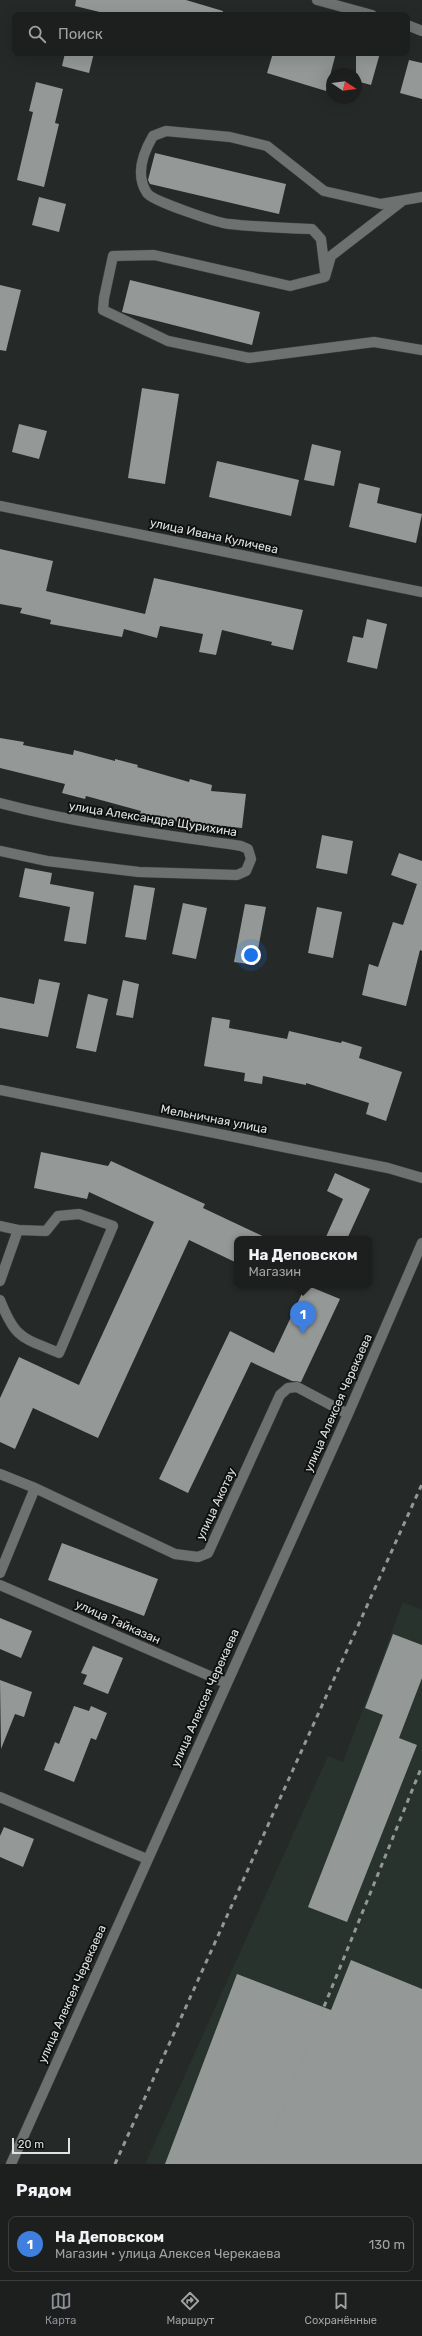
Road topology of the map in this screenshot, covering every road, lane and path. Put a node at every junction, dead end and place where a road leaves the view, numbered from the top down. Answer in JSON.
{"nodes":[{"id":1,"x":317,"y":0,"type":"edge"},
{"id":2,"x":361,"y":12,"type":"edge"},
{"id":3,"x":410,"y":26,"type":"edge"},
{"id":4,"x":422,"y":31,"type":"edge"},
{"id":5,"x":422,"y":197,"type":"edge"},
{"id":6,"x":401,"y":202,"type":"junction"},
{"id":7,"x":326,"y":277,"type":"junction"},
{"id":8,"x":422,"y":350,"type":"edge"},
{"id":9,"x":0,"y":506,"type":"edge"},
{"id":10,"x":422,"y":592,"type":"edge"},
{"id":11,"x":0,"y":803,"type":"edge"},
{"id":12,"x":0,"y":851,"type":"edge"},
{"id":13,"x":0,"y":1090,"type":"edge"},
{"id":14,"x":422,"y":1178,"type":"edge"},
{"id":15,"x":0,"y":1226,"type":"edge"},
{"id":16,"x":18,"y":1230,"type":"junction"},
{"id":17,"x":422,"y":1243,"type":"edge"},
{"id":18,"x":0,"y":1281,"type":"edge"},
{"id":19,"x":0,"y":1300,"type":"edge"},
{"id":20,"x":348,"y":1414,"type":"junction"},
{"id":21,"x":0,"y":1474,"type":"edge"},
{"id":22,"x":35,"y":1488,"type":"junction"},
{"id":23,"x":0,"y":1573,"type":"edge"},
{"id":24,"x":0,"y":1585,"type":"edge"},
{"id":25,"x":226,"y":1682,"type":"junction"},
{"id":26,"x":0,"y":1797,"type":"edge"},
{"id":27,"x":147,"y":1859,"type":"junction"},
{"id":28,"x":11,"y":2164,"type":"edge"}],
"edges":[{"from":1,"to":2,"type":"street"},
{"from":3,"to":4,"type":"street"},
{"from":5,"to":6,"type":"street"},
{"from":6,"to":7,"type":"street"},
{"from":6,"to":7,"type":"street"},
{"from":7,"to":8,"type":"street"},
{"from":9,"to":10,"type":"street","name":"улица Ивана Куличева"},
{"from":11,"to":12,"type":"street","name":"улица Александра Щурихина"},
{"from":13,"to":14,"type":"street","name":"Мельничная улица"},
{"from":15,"to":16,"type":"street"},
{"from":16,"to":18,"type":"street"},
{"from":16,"to":19,"type":"street"},
{"from":17,"to":20,"type":"street","name":"улица Алексея Черекаева"},
{"from":20,"to":22,"type":"street","name":"улица Акотау"},
{"from":20,"to":25,"type":"street","name":"улица Алексея Черекаева"},
{"from":21,"to":22,"type":"street","name":"улица Акотау"},
{"from":22,"to":23,"type":"street"},
{"from":24,"to":25,"type":"street","name":"улица Тайказан"},
{"from":25,"to":27,"type":"street","name":"улица Алексея Черекаева"},
{"from":26,"to":27,"type":"street"},
{"from":27,"to":28,"type":"street","name":"улица Алексея Черекаева"}]}
